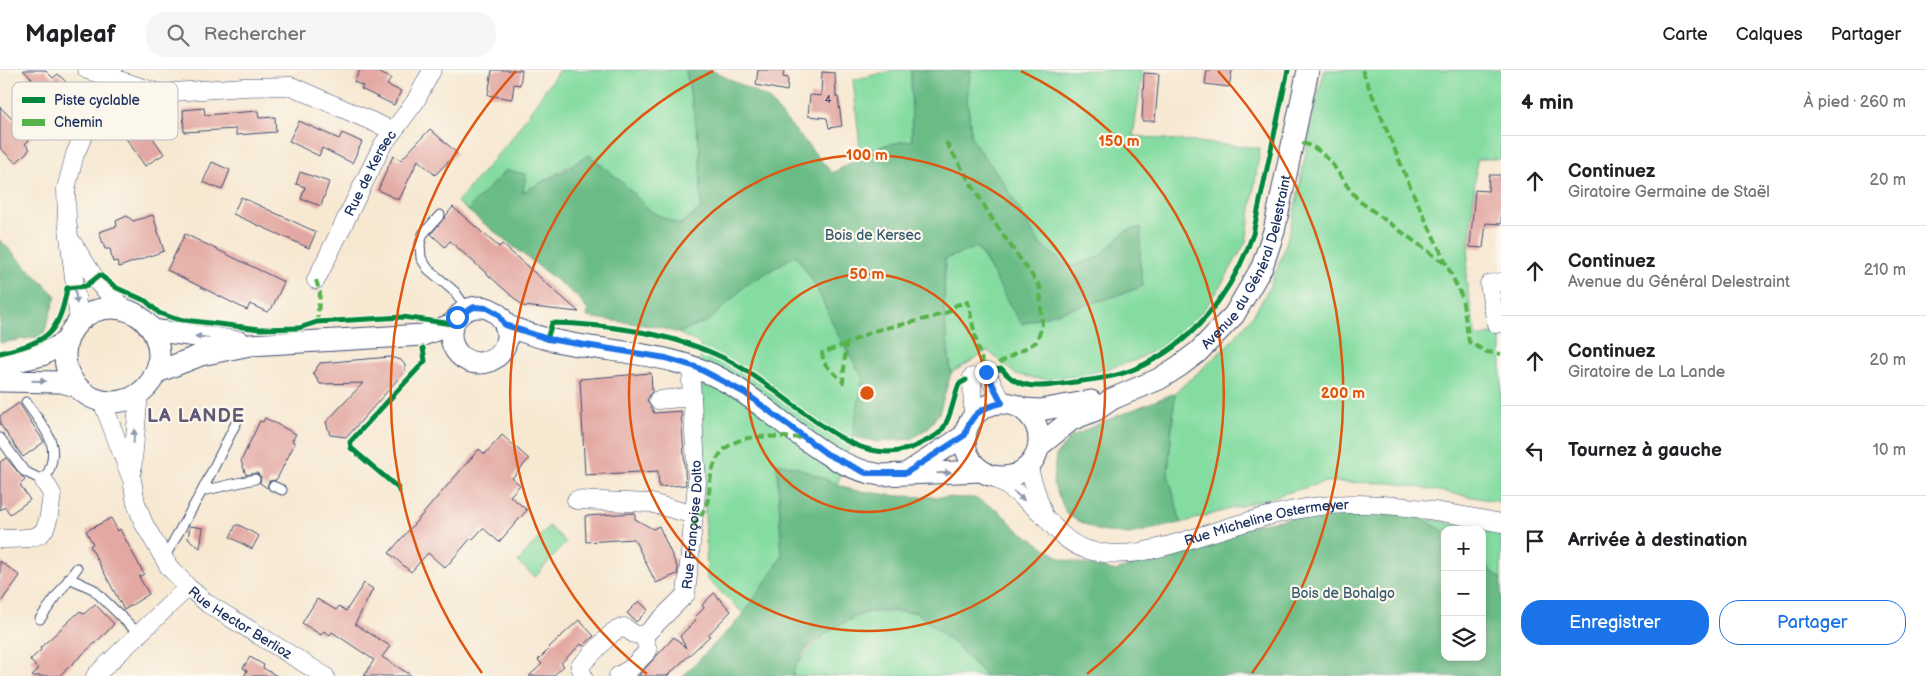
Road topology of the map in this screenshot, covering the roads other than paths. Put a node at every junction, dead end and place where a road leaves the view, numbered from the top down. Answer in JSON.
{"nodes":[{"id":1,"x":87,"y":70,"type":"edge"},
{"id":2,"x":430,"y":70,"type":"edge"},
{"id":3,"x":1308,"y":70,"type":"edge"},
{"id":4,"x":112,"y":74,"type":"edge"},
{"id":5,"x":244,"y":78,"type":"edge"},
{"id":6,"x":132,"y":82,"type":"edge"},
{"id":7,"x":178,"y":90,"type":"edge"},
{"id":8,"x":391,"y":132,"type":"junction"},
{"id":9,"x":81,"y":140,"type":"edge"},
{"id":10,"x":440,"y":215,"type":"dead end"},
{"id":11,"x":70,"y":239,"type":"junction"},
{"id":12,"x":316,"y":280,"type":"dead end"},
{"id":13,"x":1501,"y":282,"type":"edge"},
{"id":14,"x":125,"y":310,"type":"junction"},
{"id":15,"x":460,"y":316,"type":"junction"},
{"id":16,"x":79,"y":321,"type":"junction"},
{"id":17,"x":1501,"y":323,"type":"edge"},
{"id":18,"x":505,"y":325,"type":"junction"},
{"id":19,"x":152,"y":330,"type":"junction"},
{"id":20,"x":423,"y":335,"type":"junction"},
{"id":21,"x":548,"y":339,"type":"junction"},
{"id":22,"x":67,"y":341,"type":"junction"},
{"id":23,"x":250,"y":345,"type":"junction"},
{"id":24,"x":504,"y":347,"type":"junction"},
{"id":25,"x":454,"y":348,"type":"junction"},
{"id":26,"x":0,"y":365,"type":"edge"},
{"id":27,"x":696,"y":367,"type":"junction"},
{"id":28,"x":155,"y":373,"type":"junction"},
{"id":29,"x":0,"y":381,"type":"edge"},
{"id":30,"x":76,"y":386,"type":"junction"},
{"id":31,"x":139,"y":393,"type":"junction"},
{"id":32,"x":692,"y":398,"type":"junction"},
{"id":33,"x":1112,"y":399,"type":"junction"},
{"id":34,"x":658,"y":400,"type":"dead end"},
{"id":35,"x":102,"y":401,"type":"junction"},
{"id":36,"x":26,"y":402,"type":"dead end"},
{"id":37,"x":1002,"y":403,"type":"junction"},
{"id":38,"x":1024,"y":409,"type":"junction"},
{"id":39,"x":238,"y":419,"type":"dead end"},
{"id":40,"x":969,"y":426,"type":"junction"},
{"id":41,"x":0,"y":438,"type":"edge"},
{"id":42,"x":1039,"y":446,"type":"junction"},
{"id":43,"x":1028,"y":467,"type":"junction"},
{"id":44,"x":906,"y":473,"type":"junction"},
{"id":45,"x":988,"y":473,"type":"junction"},
{"id":46,"x":255,"y":479,"type":"dead end"},
{"id":47,"x":132,"y":480,"type":"junction"},
{"id":48,"x":44,"y":481,"type":"junction"},
{"id":49,"x":273,"y":486,"type":"dead end"},
{"id":50,"x":282,"y":490,"type":"dead end"},
{"id":51,"x":202,"y":491,"type":"junction"},
{"id":52,"x":576,"y":500,"type":"dead end"},
{"id":53,"x":694,"y":515,"type":"junction"},
{"id":54,"x":1044,"y":516,"type":"junction"},
{"id":55,"x":1501,"y":523,"type":"edge"},
{"id":56,"x":0,"y":539,"type":"edge"},
{"id":57,"x":163,"y":559,"type":"junction"},
{"id":58,"x":77,"y":568,"type":"dead end"},
{"id":59,"x":70,"y":578,"type":"junction"},
{"id":60,"x":188,"y":587,"type":"junction"},
{"id":61,"x":40,"y":619,"type":"dead end"},
{"id":62,"x":139,"y":634,"type":"junction"},
{"id":63,"x":644,"y":636,"type":"junction"},
{"id":64,"x":95,"y":676,"type":"edge"},
{"id":65,"x":325,"y":676,"type":"edge"},
{"id":66,"x":583,"y":676,"type":"edge"},
{"id":67,"x":618,"y":676,"type":"edge"}],
"edges":[{"from":1,"to":4,"type":"street"},
{"from":2,"to":8,"type":"street","name":"Rue de Kersec"},
{"from":3,"to":33,"type":"street","name":"Avenue du Général Delestraint"},
{"from":4,"to":6,"type":"street"},
{"from":5,"to":7,"type":"street"},
{"from":5,"to":8,"type":"street"},
{"from":8,"to":12,"type":"street","name":"Rue de Kersec"},
{"from":9,"to":11,"type":"street"},
{"from":10,"to":15,"type":"lane"},
{"from":11,"to":14,"type":"street"},
{"from":11,"to":16,"type":"street","one_way":true},
{"from":13,"to":17,"type":"street"},
{"from":14,"to":16,"type":"street"},
{"from":14,"to":19,"type":"street"},
{"from":15,"to":18,"type":"street"},
{"from":15,"to":20,"type":"street"},
{"from":15,"to":25,"type":"street"},
{"from":16,"to":22,"type":"street"},
{"from":18,"to":21,"type":"street"},
{"from":18,"to":24,"type":"street"},
{"from":23,"to":19,"type":"street","one_way":true},
{"from":19,"to":28,"type":"street"},
{"from":20,"to":23,"type":"street"},
{"from":20,"to":25,"type":"street"},
{"from":21,"to":24,"type":"street"},
{"from":21,"to":27,"type":"street"},
{"from":22,"to":26,"type":"street"},
{"from":22,"to":30,"type":"street"},
{"from":23,"to":28,"type":"street"},
{"from":24,"to":25,"type":"street"},
{"from":27,"to":32,"type":"street","name":"Rue Françoise Dolto"},
{"from":27,"to":44,"type":"street"},
{"from":28,"to":31,"type":"street"},
{"from":29,"to":30,"type":"street","one_way":true},
{"from":30,"to":35,"type":"street"},
{"from":31,"to":35,"type":"street"},
{"from":47,"to":31,"type":"street","name":"Rue Hector Berlioz","one_way":true},
{"from":32,"to":34,"type":"street"},
{"from":32,"to":53,"type":"street","name":"Rue Françoise Dolto"},
{"from":33,"to":38,"type":"street"},
{"from":33,"to":42,"type":"street"},
{"from":35,"to":47,"type":"street","name":"Rue Hector Berlioz"},
{"from":36,"to":48,"type":"lane"},
{"from":37,"to":38,"type":"street"},
{"from":37,"to":40,"type":"street"},
{"from":37,"to":40,"type":"street"},
{"from":38,"to":42,"type":"street"},
{"from":39,"to":51,"type":"lane"},
{"from":40,"to":44,"type":"street"},
{"from":40,"to":45,"type":"street"},
{"from":41,"to":48,"type":"lane"},
{"from":42,"to":43,"type":"street"},
{"from":43,"to":45,"type":"street"},
{"from":43,"to":54,"type":"street","name":"Rue Micheline Ostermeyer"},
{"from":44,"to":45,"type":"street","one_way":true},
{"from":45,"to":54,"type":"street","name":"Rue Micheline Ostermeyer","one_way":true},
{"from":46,"to":51,"type":"lane"},
{"from":47,"to":57,"type":"street","name":"Rue Hector Berlioz"},
{"from":48,"to":56,"type":"street"},
{"from":49,"to":50,"type":"lane"},
{"from":51,"to":57,"type":"lane"},
{"from":52,"to":53,"type":"street"},
{"from":53,"to":63,"type":"street","name":"Rue Françoise Dolto"},
{"from":54,"to":55,"type":"street","name":"Rue Micheline Ostermeyer"},
{"from":57,"to":60,"type":"street","name":"Rue Hector Berlioz"},
{"from":58,"to":59,"type":"lane"},
{"from":59,"to":61,"type":"lane"},
{"from":59,"to":62,"type":"lane"},
{"from":60,"to":62,"type":"street"},
{"from":60,"to":65,"type":"street","name":"Rue Hector Berlioz"},
{"from":62,"to":64,"type":"street"},
{"from":63,"to":66,"type":"street"},
{"from":63,"to":67,"type":"street"}]}
